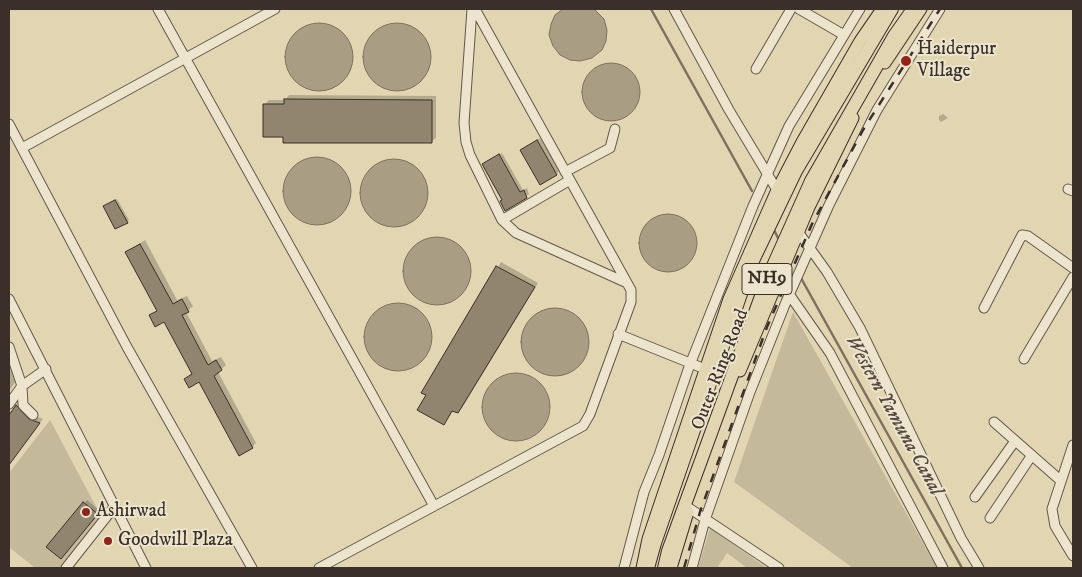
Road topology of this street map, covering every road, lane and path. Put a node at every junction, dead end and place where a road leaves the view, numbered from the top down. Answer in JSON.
{"nodes":[{"id":1,"x":158,"y":9,"type":"edge"},
{"id":2,"x":275,"y":9,"type":"edge"},
{"id":3,"x":473,"y":9,"type":"edge"},
{"id":4,"x":674,"y":9,"type":"edge"},
{"id":5,"x":791,"y":9,"type":"edge"},
{"id":6,"x":799,"y":9,"type":"edge"},
{"id":7,"x":860,"y":9,"type":"edge"},
{"id":8,"x":882,"y":9,"type":"edge"},
{"id":9,"x":892,"y":9,"type":"edge"},
{"id":10,"x":913,"y":9,"type":"edge"},
{"id":11,"x":922,"y":9,"type":"edge"},
{"id":12,"x":940,"y":9,"type":"edge"},
{"id":13,"x":844,"y":35,"type":"junction"},
{"id":14,"x":186,"y":58,"type":"junction"},
{"id":15,"x":756,"y":69,"type":"dead end"},
{"id":16,"x":9,"y":124,"type":"edge"},
{"id":17,"x":615,"y":129,"type":"dead end"},
{"id":18,"x":22,"y":148,"type":"junction"},
{"id":19,"x":767,"y":174,"type":"junction"},
{"id":20,"x":567,"y":176,"type":"junction"},
{"id":21,"x":777,"y":190,"type":"junction"},
{"id":22,"x":502,"y":220,"type":"junction"},
{"id":23,"x":799,"y":233,"type":"junction"},
{"id":24,"x":810,"y":249,"type":"junction"},
{"id":25,"x":1073,"y":268,"type":"edge"},
{"id":26,"x":1073,"y":277,"type":"edge"},
{"id":27,"x":627,"y":283,"type":"junction"},
{"id":28,"x":789,"y":294,"type":"junction"},
{"id":29,"x":9,"y":299,"type":"edge"},
{"id":30,"x":984,"y":308,"type":"dead end"},
{"id":31,"x":618,"y":334,"type":"junction"},
{"id":32,"x":9,"y":347,"type":"edge"},
{"id":33,"x":1024,"y":359,"type":"dead end"},
{"id":34,"x":691,"y":363,"type":"junction"},
{"id":35,"x":46,"y":369,"type":"junction"},
{"id":36,"x":705,"y":369,"type":"junction"},
{"id":37,"x":22,"y":386,"type":"junction"},
{"id":38,"x":9,"y":404,"type":"edge"},
{"id":39,"x":33,"y":415,"type":"dead end"},
{"id":40,"x":994,"y":422,"type":"dead end"},
{"id":41,"x":1015,"y":441,"type":"junction"},
{"id":42,"x":1073,"y":446,"type":"edge"},
{"id":43,"x":1032,"y":455,"type":"junction"},
{"id":44,"x":1060,"y":480,"type":"junction"},
{"id":45,"x":975,"y":497,"type":"dead end"},
{"id":46,"x":114,"y":506,"type":"junction"},
{"id":47,"x":434,"y":506,"type":"junction"},
{"id":48,"x":689,"y":508,"type":"junction"},
{"id":49,"x":990,"y":518,"type":"dead end"},
{"id":50,"x":705,"y":520,"type":"junction"},
{"id":51,"x":1073,"y":556,"type":"edge"},
{"id":52,"x":66,"y":568,"type":"edge"},
{"id":53,"x":146,"y":568,"type":"edge"},
{"id":54,"x":252,"y":568,"type":"edge"},
{"id":55,"x":319,"y":568,"type":"edge"},
{"id":56,"x":624,"y":568,"type":"edge"},
{"id":57,"x":642,"y":568,"type":"edge"},
{"id":58,"x":648,"y":568,"type":"edge"},
{"id":59,"x":664,"y":568,"type":"edge"},
{"id":60,"x":671,"y":568,"type":"edge"},
{"id":61,"x":692,"y":568,"type":"edge"},
{"id":62,"x":779,"y":568,"type":"edge"},
{"id":63,"x":942,"y":568,"type":"edge"},
{"id":64,"x":980,"y":568,"type":"edge"}],
"edges":[{"from":1,"to":14,"type":"street"},
{"from":2,"to":14,"type":"street"},
{"from":3,"to":20,"type":"street"},
{"from":3,"to":22,"type":"street"},
{"from":4,"to":19,"type":"street"},
{"from":5,"to":15,"type":"street"},
{"from":6,"to":13,"type":"street"},
{"from":7,"to":13,"type":"street"},
{"from":8,"to":21,"type":"main road","name":"Outer Ring Road"},
{"from":9,"to":58,"type":"highway","name":"Outer Ring Road","number":"NH9"},
{"from":10,"to":59,"type":"highway","name":"Outer Ring Road","number":"NH9"},
{"from":11,"to":23,"type":"main road","name":"Outer Ring Road"},
{"from":12,"to":24,"type":"street"},
{"from":13,"to":19,"type":"street"},
{"from":14,"to":18,"type":"street"},
{"from":14,"to":47,"type":"street"},
{"from":16,"to":18,"type":"street"},
{"from":17,"to":20,"type":"street"},
{"from":18,"to":54,"type":"street"},
{"from":19,"to":21,"type":"street"},
{"from":19,"to":34,"type":"street"},
{"from":20,"to":22,"type":"street"},
{"from":20,"to":27,"type":"street"},
{"from":21,"to":36,"type":"main road","name":"Outer Ring Road"},
{"from":22,"to":27,"type":"street"},
{"from":23,"to":24,"type":"street"},
{"from":23,"to":48,"type":"main road","name":"Outer Ring Road"},
{"from":24,"to":28,"type":"street"},
{"from":24,"to":64,"type":"street"},
{"from":25,"to":30,"type":"street"},
{"from":26,"to":33,"type":"street"},
{"from":27,"to":31,"type":"street"},
{"from":28,"to":50,"type":"street"},
{"from":28,"to":63,"type":"street"},
{"from":29,"to":35,"type":"street"},
{"from":31,"to":34,"type":"street"},
{"from":31,"to":47,"type":"street"},
{"from":32,"to":37,"type":"street"},
{"from":34,"to":36,"type":"street"},
{"from":34,"to":56,"type":"street"},
{"from":35,"to":37,"type":"street"},
{"from":35,"to":46,"type":"street"},
{"from":36,"to":57,"type":"main road","name":"Outer Ring Road"},
{"from":37,"to":38,"type":"street"},
{"from":37,"to":39,"type":"street"},
{"from":40,"to":41,"type":"street"},
{"from":41,"to":43,"type":"street"},
{"from":41,"to":45,"type":"street"},
{"from":42,"to":44,"type":"street"},
{"from":43,"to":44,"type":"street"},
{"from":43,"to":49,"type":"street"},
{"from":44,"to":51,"type":"street"},
{"from":46,"to":52,"type":"street"},
{"from":46,"to":53,"type":"street"},
{"from":47,"to":55,"type":"street"},
{"from":48,"to":50,"type":"street"},
{"from":48,"to":60,"type":"main road","name":"Outer Ring Road"},
{"from":50,"to":61,"type":"street"},
{"from":50,"to":62,"type":"street"}]}
